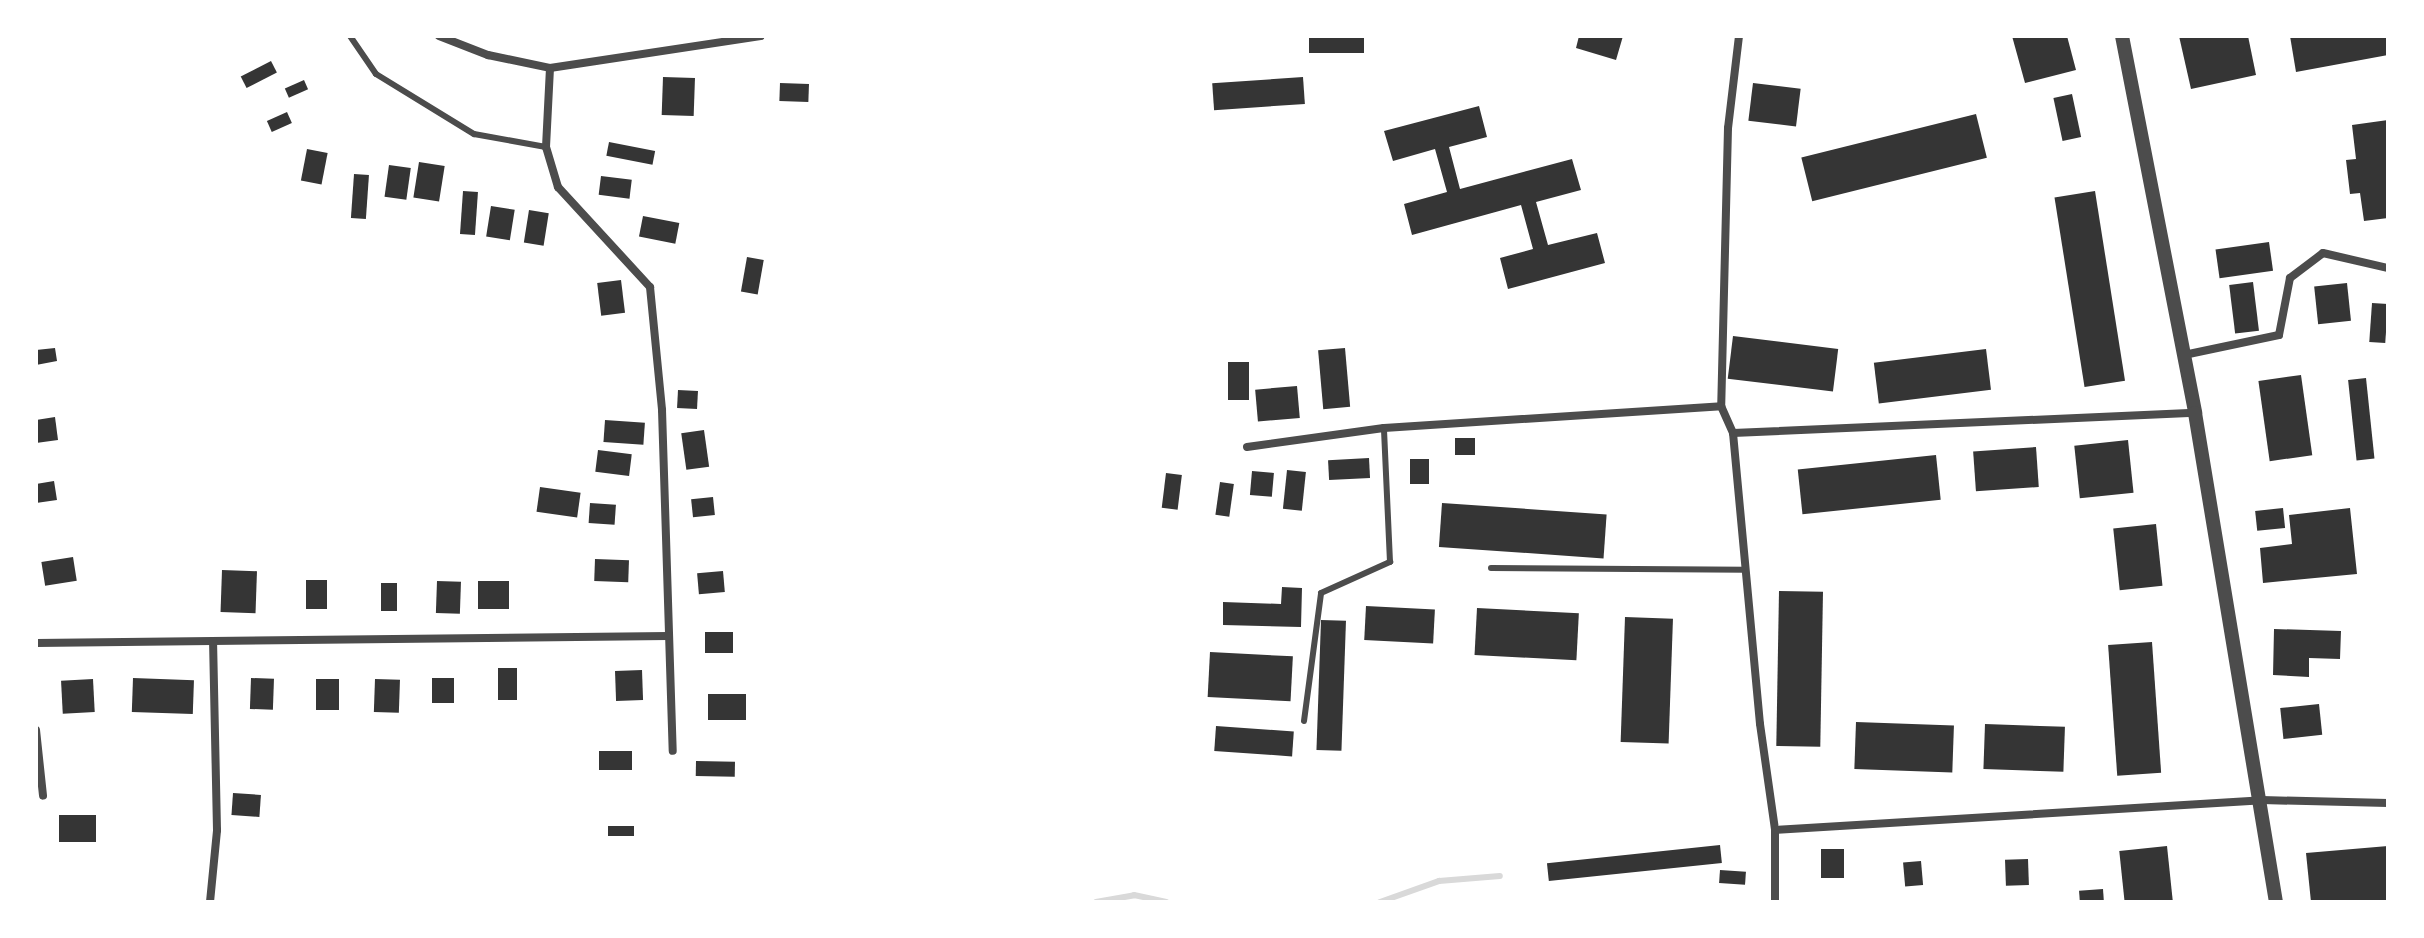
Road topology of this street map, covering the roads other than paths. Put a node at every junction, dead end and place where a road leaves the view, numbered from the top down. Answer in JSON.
{"nodes":[{"id":1,"x":350,"y":36,"type":"edge"},
{"id":2,"x":439,"y":36,"type":"edge"},
{"id":3,"x":761,"y":36,"type":"edge"},
{"id":4,"x":1739,"y":36,"type":"edge"},
{"id":5,"x":2122,"y":36,"type":"edge"},
{"id":6,"x":550,"y":68,"type":"junction"},
{"id":7,"x":546,"y":147,"type":"junction"},
{"id":8,"x":2388,"y":268,"type":"edge"},
{"id":9,"x":2184,"y":355,"type":"junction"},
{"id":10,"x":1721,"y":406,"type":"junction"},
{"id":11,"x":2195,"y":413,"type":"junction"},
{"id":12,"x":1384,"y":428,"type":"junction"},
{"id":13,"x":1733,"y":433,"type":"junction"},
{"id":14,"x":1247,"y":447,"type":"dead end"},
{"id":15,"x":1491,"y":568,"type":"dead end"},
{"id":16,"x":1746,"y":570,"type":"junction"},
{"id":17,"x":668,"y":636,"type":"junction"},
{"id":18,"x":213,"y":641,"type":"junction"},
{"id":19,"x":36,"y":643,"type":"edge"},
{"id":20,"x":1304,"y":721,"type":"dead end"},
{"id":21,"x":36,"y":730,"type":"edge"},
{"id":22,"x":673,"y":751,"type":"dead end"},
{"id":23,"x":43,"y":796,"type":"dead end"},
{"id":24,"x":2262,"y":800,"type":"junction"},
{"id":25,"x":2388,"y":803,"type":"edge"},
{"id":26,"x":1775,"y":830,"type":"junction"},
{"id":27,"x":210,"y":902,"type":"edge"},
{"id":28,"x":1775,"y":902,"type":"edge"},
{"id":29,"x":2276,"y":902,"type":"edge"}],
"edges":[{"from":1,"to":7,"type":"lane"},
{"from":2,"to":6,"type":"street"},
{"from":3,"to":6,"type":"street"},
{"from":4,"to":10,"type":"street"},
{"from":5,"to":9,"type":"street"},
{"from":6,"to":7,"type":"street"},
{"from":7,"to":17,"type":"street"},
{"from":8,"to":9,"type":"street"},
{"from":9,"to":11,"type":"street"},
{"from":10,"to":12,"type":"street"},
{"from":10,"to":13,"type":"street"},
{"from":11,"to":13,"type":"street"},
{"from":11,"to":24,"type":"street"},
{"from":12,"to":14,"type":"street"},
{"from":12,"to":20,"type":"lane"},
{"from":13,"to":16,"type":"street"},
{"from":15,"to":16,"type":"lane"},
{"from":16,"to":26,"type":"street"},
{"from":17,"to":18,"type":"street"},
{"from":17,"to":22,"type":"street"},
{"from":18,"to":19,"type":"street"},
{"from":18,"to":27,"type":"street"},
{"from":21,"to":23,"type":"street"},
{"from":24,"to":25,"type":"street"},
{"from":24,"to":26,"type":"street"},
{"from":24,"to":29,"type":"street"},
{"from":26,"to":28,"type":"street"}]}
